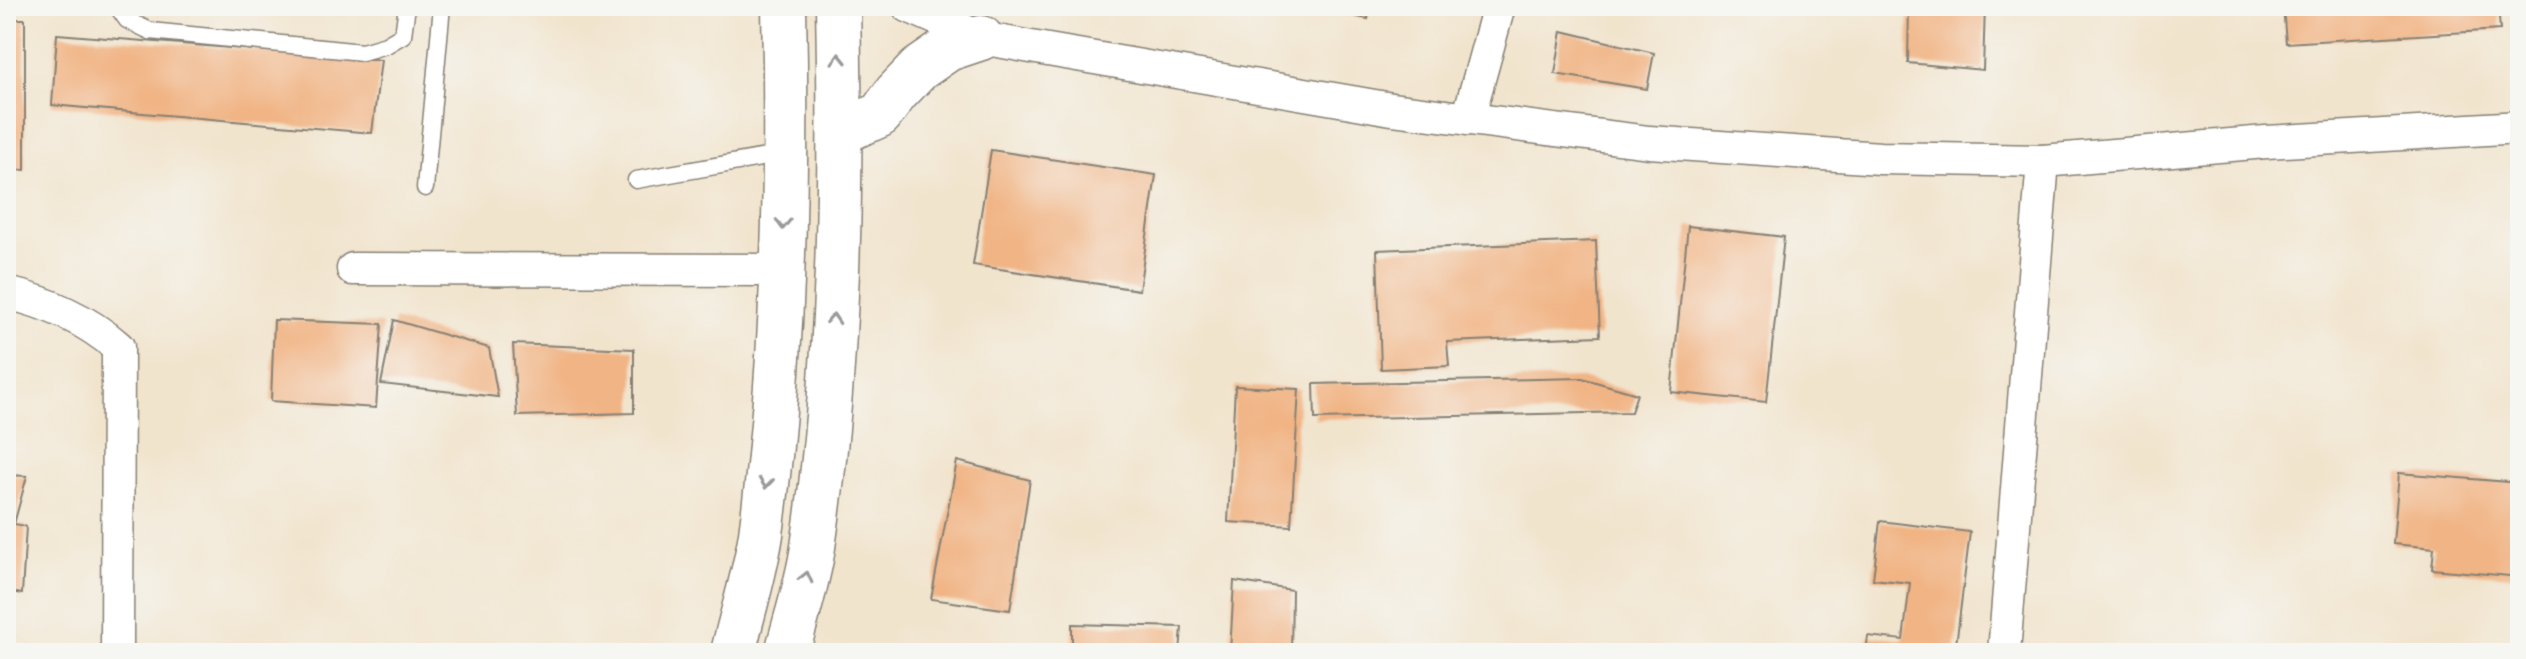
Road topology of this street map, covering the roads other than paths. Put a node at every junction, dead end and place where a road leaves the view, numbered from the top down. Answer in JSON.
{"nodes":[{"id":1,"x":117,"y":6,"type":"edge"},
{"id":2,"x":407,"y":6,"type":"edge"},
{"id":3,"x":442,"y":6,"type":"edge"},
{"id":4,"x":784,"y":6,"type":"edge"},
{"id":5,"x":838,"y":6,"type":"edge"},
{"id":6,"x":908,"y":6,"type":"edge"},
{"id":7,"x":1499,"y":6,"type":"edge"},
{"id":8,"x":981,"y":38,"type":"junction"},
{"id":9,"x":1468,"y":119,"type":"junction"},
{"id":10,"x":2520,"y":127,"type":"edge"},
{"id":11,"x":841,"y":132,"type":"junction"},
{"id":12,"x":785,"y":154,"type":"junction"},
{"id":13,"x":2043,"y":161,"type":"junction"},
{"id":14,"x":636,"y":180,"type":"dead end"},
{"id":15,"x":425,"y":188,"type":"dead end"},
{"id":16,"x":353,"y":269,"type":"dead end"},
{"id":17,"x":781,"y":270,"type":"junction"},
{"id":18,"x":6,"y":293,"type":"edge"},
{"id":19,"x":117,"y":653,"type":"edge"},
{"id":20,"x":733,"y":653,"type":"edge"},
{"id":21,"x":787,"y":653,"type":"edge"},
{"id":22,"x":2004,"y":653,"type":"edge"}],
"edges":[{"from":1,"to":2,"type":"lane"},
{"from":3,"to":15,"type":"lane"},
{"from":4,"to":12,"type":"main road"},
{"from":11,"to":5,"type":"main road","one_way":true},
{"from":6,"to":8,"type":"street"},
{"from":7,"to":9,"type":"street"},
{"from":8,"to":9,"type":"street"},
{"from":8,"to":11,"type":"main road"},
{"from":9,"to":13,"type":"street"},
{"from":10,"to":13,"type":"street"},
{"from":21,"to":11,"type":"main road","one_way":true},
{"from":12,"to":14,"type":"lane"},
{"from":12,"to":17,"type":"main road","one_way":true},
{"from":13,"to":22,"type":"street"},
{"from":16,"to":17,"type":"street"},
{"from":17,"to":20,"type":"main road","one_way":true},
{"from":18,"to":19,"type":"street"}]}
